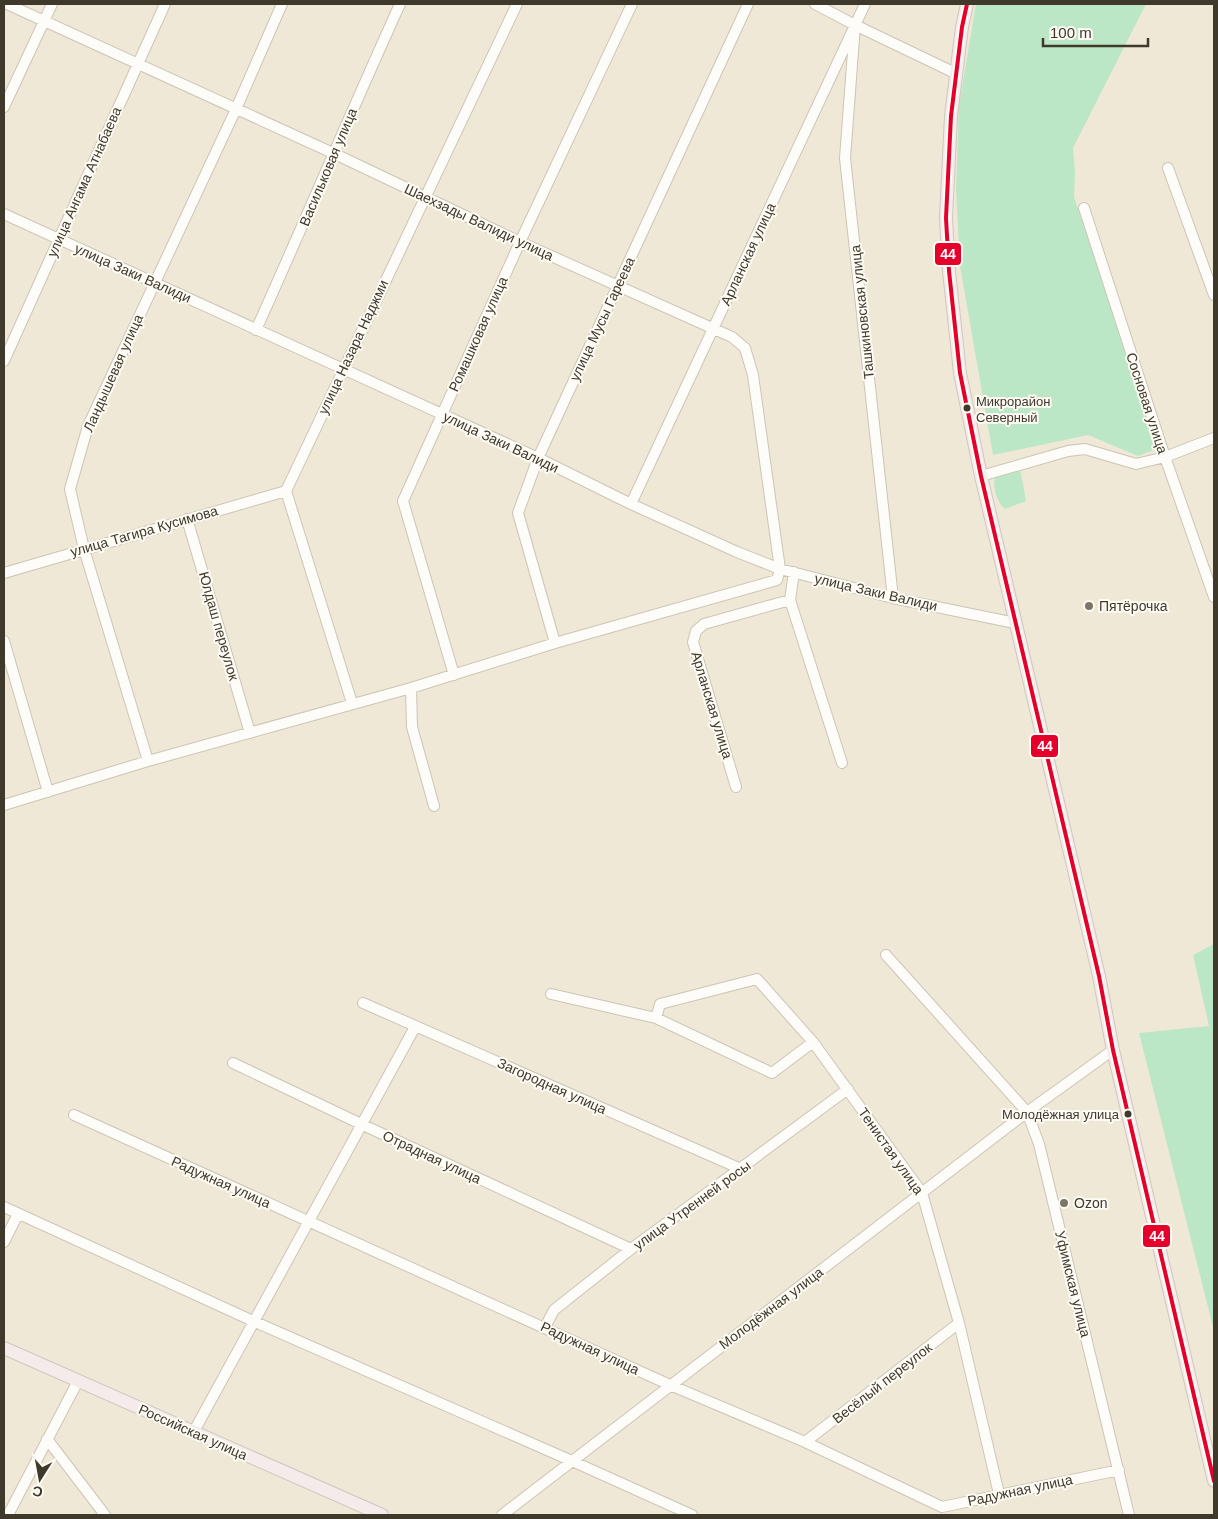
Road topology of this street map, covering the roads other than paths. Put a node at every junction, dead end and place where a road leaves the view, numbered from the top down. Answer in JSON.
{"nodes":[{"id":1,"x":7,"y":4,"type":"edge"},
{"id":2,"x":52,"y":4,"type":"edge"},
{"id":3,"x":165,"y":4,"type":"edge"},
{"id":4,"x":282,"y":4,"type":"edge"},
{"id":5,"x":400,"y":4,"type":"edge"},
{"id":6,"x":517,"y":4,"type":"edge"},
{"id":7,"x":632,"y":4,"type":"edge"},
{"id":8,"x":748,"y":4,"type":"edge"},
{"id":9,"x":814,"y":4,"type":"edge"},
{"id":10,"x":865,"y":4,"type":"edge"},
{"id":11,"x":967,"y":4,"type":"edge"},
{"id":12,"x":44,"y":22,"type":"junction"},
{"id":13,"x":855,"y":25,"type":"junction"},
{"id":14,"x":138,"y":63,"type":"junction"},
{"id":15,"x":955,"y":72,"type":"junction"},
{"id":16,"x":4,"y":107,"type":"edge"},
{"id":17,"x":236,"y":109,"type":"junction"},
{"id":18,"x":335,"y":154,"type":"junction"},
{"id":19,"x":1168,"y":168,"type":"dead end"},
{"id":20,"x":425,"y":196,"type":"junction"},
{"id":21,"x":1084,"y":208,"type":"dead end"},
{"id":22,"x":4,"y":214,"type":"edge"},
{"id":23,"x":58,"y":239,"type":"junction"},
{"id":24,"x":520,"y":242,"type":"junction"},
{"id":25,"x":155,"y":282,"type":"junction"},
{"id":26,"x":617,"y":285,"type":"junction"},
{"id":27,"x":1214,"y":295,"type":"edge"},
{"id":28,"x":713,"y":328,"type":"junction"},
{"id":29,"x":256,"y":330,"type":"junction"},
{"id":30,"x":4,"y":361,"type":"edge"},
{"id":31,"x":343,"y":368,"type":"junction"},
{"id":32,"x":442,"y":415,"type":"junction"},
{"id":33,"x":1214,"y":438,"type":"edge"},
{"id":34,"x":1164,"y":457,"type":"junction"},
{"id":35,"x":538,"y":458,"type":"junction"},
{"id":36,"x":981,"y":476,"type":"junction"},
{"id":37,"x":286,"y":490,"type":"junction"},
{"id":38,"x":631,"y":504,"type":"junction"},
{"id":39,"x":187,"y":519,"type":"junction"},
{"id":40,"x":84,"y":549,"type":"junction"},
{"id":41,"x":780,"y":569,"type":"junction"},
{"id":42,"x":794,"y":572,"type":"junction"},
{"id":43,"x":4,"y":573,"type":"edge"},
{"id":44,"x":1214,"y":596,"type":"edge"},
{"id":45,"x":893,"y":598,"type":"junction"},
{"id":46,"x":790,"y":600,"type":"junction"},
{"id":47,"x":1015,"y":623,"type":"junction"},
{"id":48,"x":4,"y":641,"type":"edge"},
{"id":49,"x":555,"y":643,"type":"junction"},
{"id":50,"x":454,"y":675,"type":"junction"},
{"id":51,"x":411,"y":688,"type":"junction"},
{"id":52,"x":352,"y":703,"type":"junction"},
{"id":53,"x":250,"y":733,"type":"junction"},
{"id":54,"x":148,"y":761,"type":"junction"},
{"id":55,"x":842,"y":763,"type":"dead end"},
{"id":56,"x":736,"y":788,"type":"dead end"},
{"id":57,"x":48,"y":792,"type":"junction"},
{"id":58,"x":4,"y":805,"type":"edge"},
{"id":59,"x":434,"y":806,"type":"dead end"},
{"id":60,"x":886,"y":955,"type":"dead end"},
{"id":61,"x":551,"y":994,"type":"dead end"},
{"id":62,"x":363,"y":1003,"type":"dead end"},
{"id":63,"x":656,"y":1018,"type":"junction"},
{"id":64,"x":415,"y":1027,"type":"junction"},
{"id":65,"x":813,"y":1042,"type":"junction"},
{"id":66,"x":1113,"y":1050,"type":"junction"},
{"id":67,"x":233,"y":1063,"type":"dead end"},
{"id":68,"x":848,"y":1089,"type":"junction"},
{"id":69,"x":1026,"y":1112,"type":"junction"},
{"id":70,"x":74,"y":1116,"type":"dead end"},
{"id":71,"x":361,"y":1124,"type":"junction"},
{"id":72,"x":741,"y":1169,"type":"junction"},
{"id":73,"x":922,"y":1193,"type":"junction"},
{"id":74,"x":4,"y":1207,"type":"edge"},
{"id":75,"x":18,"y":1214,"type":"junction"},
{"id":76,"x":308,"y":1222,"type":"junction"},
{"id":77,"x":4,"y":1242,"type":"edge"},
{"id":78,"x":631,"y":1249,"type":"junction"},
{"id":79,"x":253,"y":1321,"type":"junction"},
{"id":80,"x":959,"y":1323,"type":"junction"},
{"id":81,"x":545,"y":1327,"type":"junction"},
{"id":82,"x":4,"y":1348,"type":"edge"},
{"id":83,"x":78,"y":1381,"type":"junction"},
{"id":84,"x":670,"y":1385,"type":"junction"},
{"id":85,"x":193,"y":1433,"type":"junction"},
{"id":86,"x":47,"y":1440,"type":"junction"},
{"id":87,"x":805,"y":1442,"type":"junction"},
{"id":88,"x":572,"y":1461,"type":"junction"},
{"id":89,"x":1119,"y":1470,"type":"junction"},
{"id":90,"x":1214,"y":1481,"type":"edge"},
{"id":91,"x":999,"y":1494,"type":"junction"},
{"id":92,"x":942,"y":1511,"type":"edge"},
{"id":93,"x":8,"y":1515,"type":"edge"},
{"id":94,"x":105,"y":1515,"type":"edge"},
{"id":95,"x":382,"y":1515,"type":"edge"},
{"id":96,"x":502,"y":1515,"type":"edge"},
{"id":97,"x":692,"y":1515,"type":"edge"},
{"id":98,"x":1130,"y":1515,"type":"edge"}],
"edges":[{"from":1,"to":12,"type":"street","name":"Шаехзады Валиди улица"},
{"from":2,"to":12,"type":"street"},
{"from":3,"to":14,"type":"street","name":"улица Ангама Атнабаева"},
{"from":4,"to":17,"type":"street","name":"Ландышевая улица"},
{"from":5,"to":18,"type":"street","name":"Васильковая улица"},
{"from":6,"to":20,"type":"street","name":"улица Назара Наджми"},
{"from":7,"to":24,"type":"street","name":"Ромашковая улица"},
{"from":8,"to":26,"type":"street","name":"улица Мусы Гареева"},
{"from":9,"to":13,"type":"street"},
{"from":10,"to":13,"type":"street","name":"Арланская улица"},
{"from":11,"to":15,"type":"main road"},
{"from":12,"to":14,"type":"street","name":"Шаехзады Валиди улица"},
{"from":12,"to":16,"type":"street"},
{"from":13,"to":15,"type":"street"},
{"from":13,"to":28,"type":"street","name":"Арланская улица"},
{"from":13,"to":45,"type":"street","name":"Ташкиновская улица"},
{"from":14,"to":17,"type":"street","name":"Шаехзады Валиди улица"},
{"from":14,"to":23,"type":"street","name":"улица Ангама Атнабаева"},
{"from":15,"to":36,"type":"main road"},
{"from":17,"to":18,"type":"street","name":"Шаехзады Валиди улица"},
{"from":17,"to":25,"type":"street","name":"Ландышевая улица"},
{"from":18,"to":20,"type":"street","name":"Шаехзады Валиди улица"},
{"from":18,"to":29,"type":"street","name":"Васильковая улица"},
{"from":19,"to":27,"type":"street"},
{"from":20,"to":24,"type":"street","name":"Шаехзады Валиди улица"},
{"from":20,"to":31,"type":"street","name":"улица Назара Наджми"},
{"from":21,"to":34,"type":"street","name":"Сосновая улица"},
{"from":22,"to":23,"type":"street","name":"улица Заки Валиди"},
{"from":23,"to":25,"type":"street","name":"улица Заки Валиди"},
{"from":23,"to":30,"type":"street","name":"улица Ангама Атнабаева"},
{"from":24,"to":26,"type":"street","name":"Шаехзады Валиди улица"},
{"from":24,"to":32,"type":"street","name":"Ромашковая улица"},
{"from":25,"to":29,"type":"street","name":"улица Заки Валиди"},
{"from":25,"to":40,"type":"street","name":"Ландышевая улица"},
{"from":26,"to":28,"type":"street","name":"Шаехзады Валиди улица"},
{"from":26,"to":35,"type":"street","name":"улица Мусы Гареева"},
{"from":28,"to":38,"type":"street","name":"Арланская улица"},
{"from":28,"to":41,"type":"street","name":"Шаехзады Валиди улица"},
{"from":29,"to":31,"type":"street","name":"улица Заки Валиди"},
{"from":31,"to":32,"type":"street","name":"улица Заки Валиди"},
{"from":31,"to":37,"type":"street","name":"улица Назара Наджми"},
{"from":32,"to":35,"type":"street","name":"улица Заки Валиди"},
{"from":32,"to":50,"type":"street","name":"Ромашковая улица"},
{"from":33,"to":34,"type":"street"},
{"from":34,"to":36,"type":"street"},
{"from":34,"to":44,"type":"street","name":"Сосновая улица"},
{"from":35,"to":38,"type":"street","name":"улица Заки Валиди"},
{"from":35,"to":49,"type":"street","name":"улица Мусы Гареева"},
{"from":36,"to":47,"type":"main road"},
{"from":37,"to":39,"type":"street","name":"улица Тагира Кусимова"},
{"from":37,"to":52,"type":"street"},
{"from":38,"to":41,"type":"street","name":"улица Заки Валиди"},
{"from":39,"to":40,"type":"street","name":"улица Тагира Кусимова"},
{"from":39,"to":53,"type":"street","name":"Юлдаш переулок"},
{"from":40,"to":43,"type":"street","name":"улица Тагира Кусимова"},
{"from":40,"to":54,"type":"street","name":"Ландышевая улица"},
{"from":41,"to":42,"type":"street","name":"улица Заки Валиди"},
{"from":41,"to":49,"type":"street"},
{"from":42,"to":45,"type":"street","name":"улица Заки Валиди"},
{"from":42,"to":46,"type":"street"},
{"from":45,"to":47,"type":"street","name":"улица Заки Валиди"},
{"from":46,"to":55,"type":"street"},
{"from":46,"to":56,"type":"street","name":"Арланская улица"},
{"from":47,"to":66,"type":"main road"},
{"from":48,"to":57,"type":"street"},
{"from":49,"to":50,"type":"street"},
{"from":50,"to":51,"type":"street"},
{"from":51,"to":52,"type":"street"},
{"from":51,"to":59,"type":"street"},
{"from":52,"to":53,"type":"street"},
{"from":53,"to":54,"type":"street"},
{"from":54,"to":57,"type":"street"},
{"from":57,"to":58,"type":"street"},
{"from":60,"to":69,"type":"street","name":"Уфимская улица"},
{"from":61,"to":63,"type":"street"},
{"from":62,"to":64,"type":"street","name":"Загородная улица"},
{"from":63,"to":65,"type":"street"},
{"from":63,"to":65,"type":"street","name":"Тенистая улица"},
{"from":64,"to":71,"type":"street"},
{"from":64,"to":72,"type":"street","name":"Загородная улица"},
{"from":65,"to":68,"type":"street","name":"Тенистая улица"},
{"from":66,"to":69,"type":"street","name":"Молодёжная улица"},
{"from":66,"to":90,"type":"main road"},
{"from":67,"to":71,"type":"street","name":"Отрадная улица"},
{"from":68,"to":72,"type":"street","name":"улица Утренней росы"},
{"from":68,"to":73,"type":"street","name":"Тенистая улица"},
{"from":69,"to":73,"type":"street","name":"Молодёжная улица"},
{"from":69,"to":89,"type":"street","name":"Уфимская улица"},
{"from":70,"to":76,"type":"street","name":"Радужная улица"},
{"from":71,"to":76,"type":"street"},
{"from":71,"to":78,"type":"street","name":"Отрадная улица"},
{"from":72,"to":78,"type":"street","name":"улица Утренней росы"},
{"from":73,"to":80,"type":"street","name":"Тенистая улица"},
{"from":73,"to":84,"type":"street","name":"Молодёжная улица"},
{"from":74,"to":75,"type":"street"},
{"from":75,"to":77,"type":"street"},
{"from":75,"to":79,"type":"street"},
{"from":76,"to":79,"type":"street"},
{"from":76,"to":81,"type":"street","name":"Радужная улица"},
{"from":78,"to":81,"type":"street","name":"улица Утренней росы"},
{"from":79,"to":85,"type":"street"},
{"from":79,"to":88,"type":"street"},
{"from":80,"to":87,"type":"street","name":"Весёлый переулок"},
{"from":80,"to":91,"type":"street","name":"Тенистая улица"},
{"from":81,"to":84,"type":"street","name":"Радужная улица"},
{"from":82,"to":83,"type":"main road","name":"Российская улица"},
{"from":83,"to":85,"type":"main road","name":"Российская улица"},
{"from":83,"to":86,"type":"street"},
{"from":84,"to":87,"type":"street","name":"Радужная улица"},
{"from":84,"to":88,"type":"street","name":"Молодёжная улица"},
{"from":85,"to":95,"type":"main road","name":"Российская улица"},
{"from":86,"to":93,"type":"street"},
{"from":86,"to":94,"type":"street"},
{"from":87,"to":92,"type":"street","name":"Радужная улица"},
{"from":88,"to":96,"type":"street","name":"Молодёжная улица"},
{"from":88,"to":97,"type":"street"},
{"from":89,"to":91,"type":"street","name":"Радужная улица"},
{"from":89,"to":98,"type":"street","name":"Уфимская улица"},
{"from":91,"to":92,"type":"street","name":"Радужная улица"}]}
